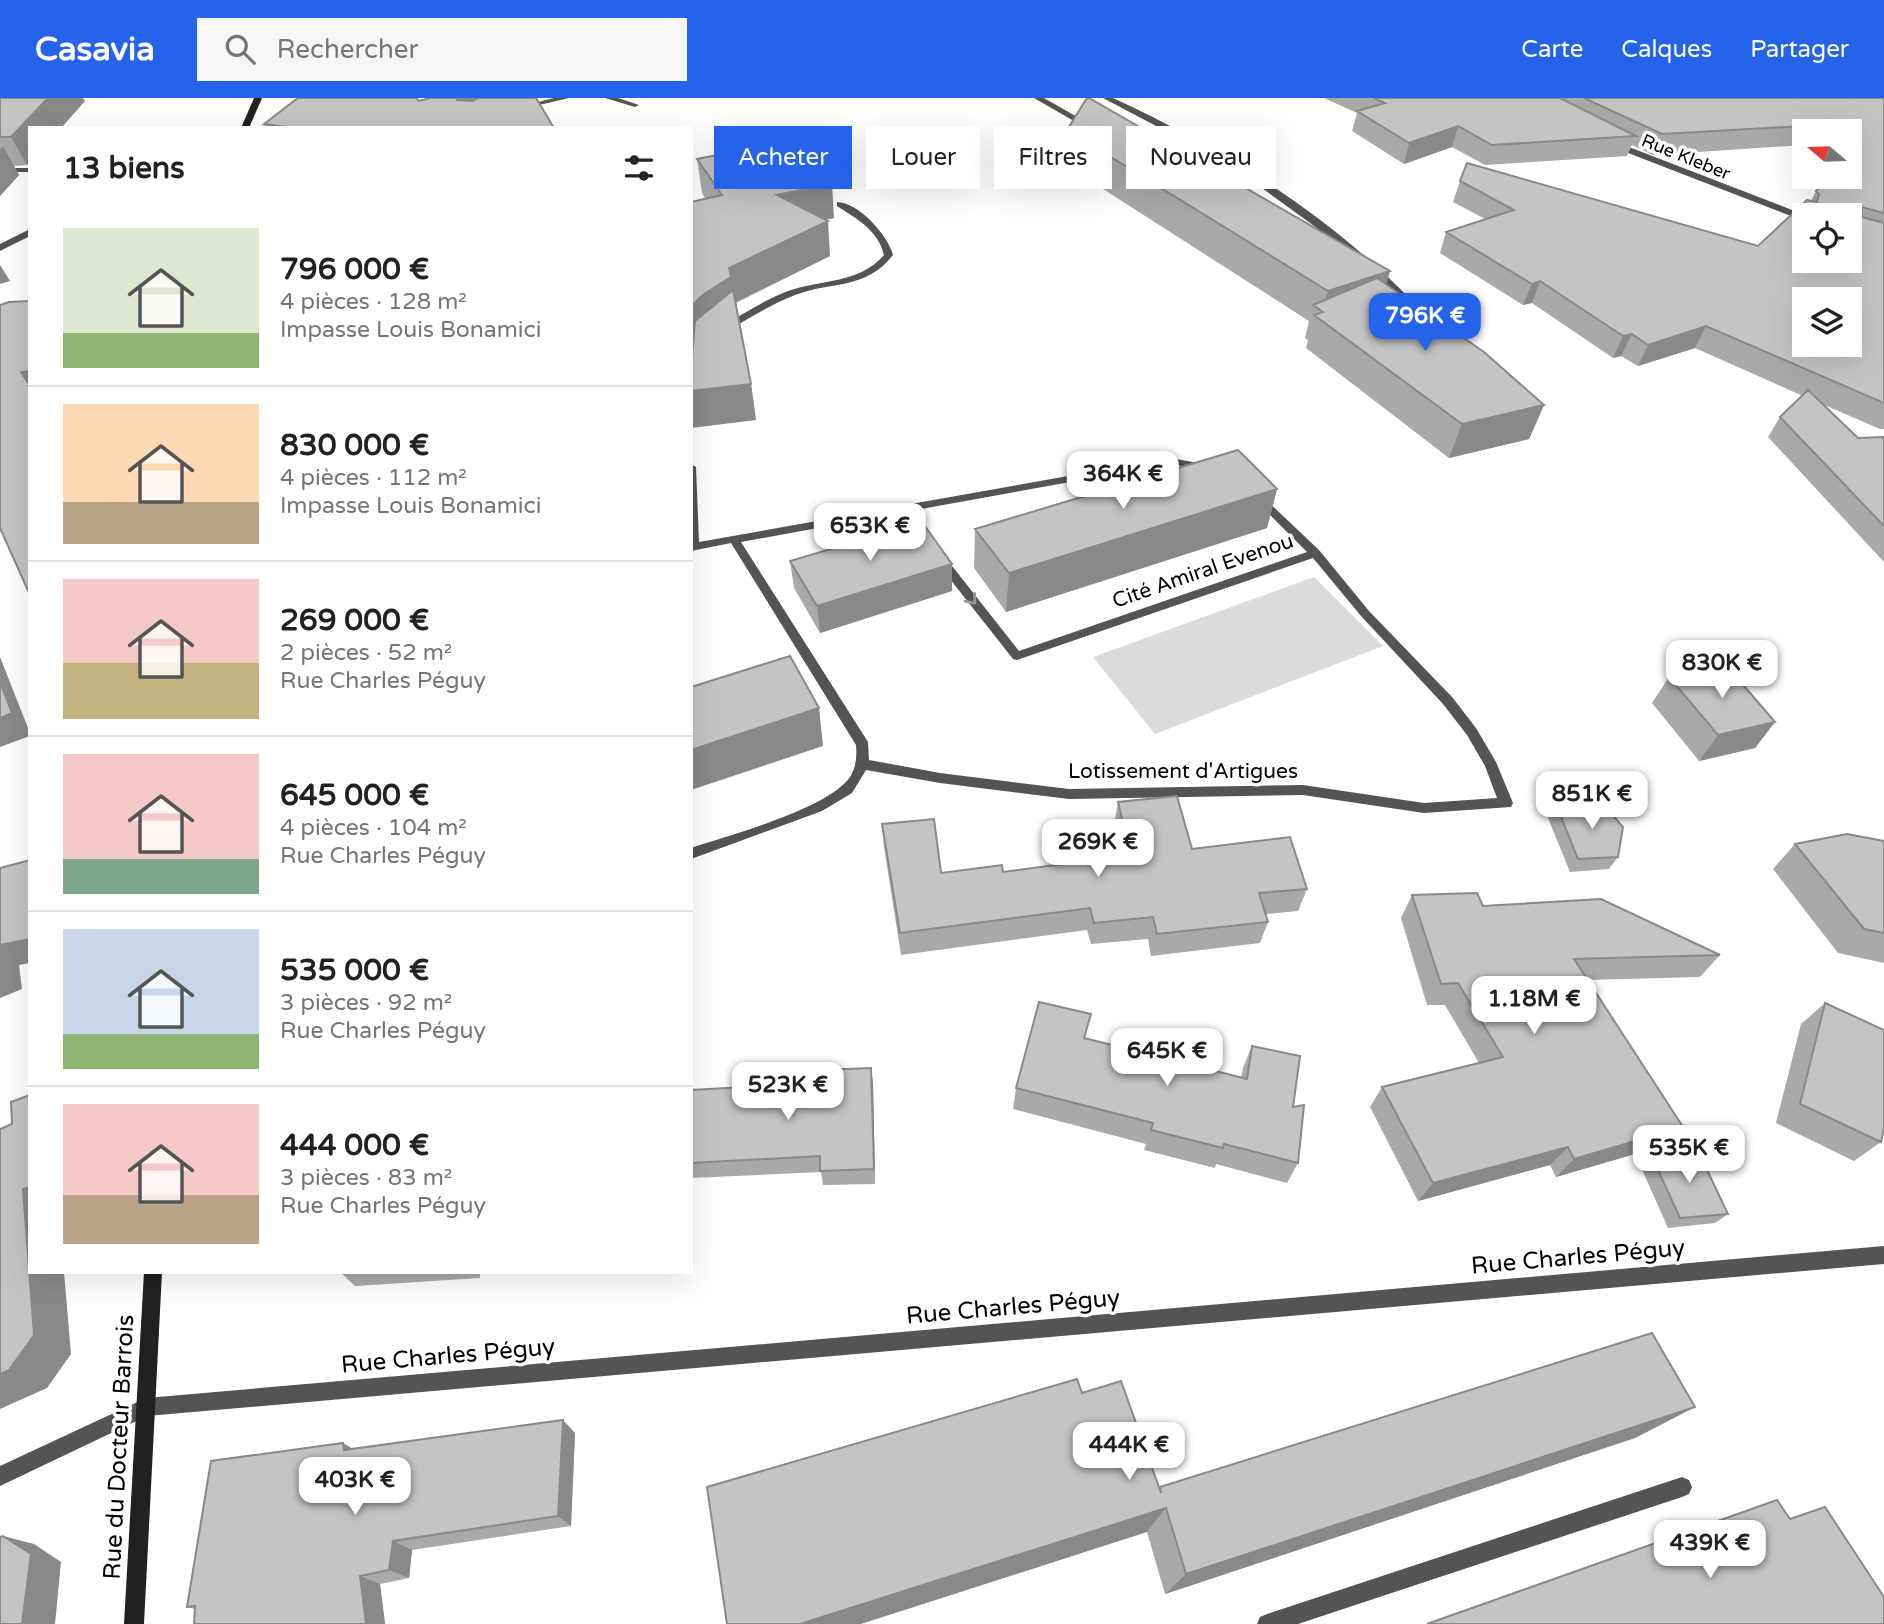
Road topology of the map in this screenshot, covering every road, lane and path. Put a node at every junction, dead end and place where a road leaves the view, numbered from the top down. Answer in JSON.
{"nodes":[{"id":1,"x":258,"y":98,"type":"edge"},
{"id":2,"x":565,"y":98,"type":"edge"},
{"id":3,"x":609,"y":98,"type":"edge"},
{"id":4,"x":1038,"y":98,"type":"edge"},
{"id":5,"x":1107,"y":98,"type":"edge"},
{"id":6,"x":635,"y":104,"type":"dead end"},
{"id":7,"x":516,"y":108,"type":"edge"},
{"id":8,"x":246,"y":126,"type":"edge"},
{"id":9,"x":1089,"y":126,"type":"edge"},
{"id":10,"x":1608,"y":141,"type":"edge"},
{"id":11,"x":0,"y":170,"type":"edge"},
{"id":12,"x":28,"y":170,"type":"edge"},
{"id":13,"x":840,"y":204,"type":"dead end"},
{"id":14,"x":1792,"y":213,"type":"edge"},
{"id":15,"x":28,"y":233,"type":"edge"},
{"id":16,"x":0,"y":248,"type":"edge"},
{"id":17,"x":1373,"y":270,"type":"junction"},
{"id":18,"x":1358,"y":272,"type":"edge"},
{"id":19,"x":1416,"y":307,"type":"edge"},
{"id":20,"x":713,"y":335,"type":"edge"},
{"id":21,"x":1220,"y":473,"type":"edge"},
{"id":22,"x":1250,"y":491,"type":"edge"},
{"id":23,"x":901,"y":507,"type":"junction"},
{"id":24,"x":734,"y":539,"type":"junction"},
{"id":25,"x":693,"y":547,"type":"edge"},
{"id":26,"x":1315,"y":553,"type":"junction"},
{"id":27,"x":862,"y":764,"type":"junction"},
{"id":28,"x":693,"y":853,"type":"edge"},
{"id":29,"x":1884,"y":1255,"type":"edge"},
{"id":30,"x":153,"y":1274,"type":"edge"},
{"id":31,"x":146,"y":1407,"type":"junction"},
{"id":32,"x":0,"y":1476,"type":"edge"},
{"id":33,"x":1682,"y":1487,"type":"dead end"},
{"id":34,"x":134,"y":1624,"type":"edge"},
{"id":35,"x":1266,"y":1624,"type":"edge"}],
"edges":[{"from":1,"to":8,"type":"main road"},
{"from":2,"to":7,"type":"street"},
{"from":3,"to":6,"type":"street"},
{"from":4,"to":9,"type":"street"},
{"from":5,"to":17,"type":"street"},
{"from":10,"to":14,"type":"street","name":"Rue Kleber"},
{"from":11,"to":12,"type":"street"},
{"from":13,"to":20,"type":"street"},
{"from":15,"to":16,"type":"street"},
{"from":17,"to":18,"type":"street"},
{"from":17,"to":19,"type":"street"},
{"from":21,"to":23,"type":"street"},
{"from":22,"to":26,"type":"street","name":"Cité Amiral Evenou"},
{"from":23,"to":24,"type":"street"},
{"from":23,"to":26,"type":"street","name":"Cité Amiral Evenou","one_way":true},
{"from":24,"to":25,"type":"street"},
{"from":24,"to":27,"type":"street"},
{"from":26,"to":27,"type":"street","name":"Lotissement d'Artigues"},
{"from":27,"to":28,"type":"street"},
{"from":29,"to":31,"type":"street","name":"Rue Charles Péguy"},
{"from":30,"to":31,"type":"main road","name":"Rue du Docteur Barrois"},
{"from":31,"to":32,"type":"street"},
{"from":31,"to":34,"type":"main road","name":"Rue du Docteur Barrois"},
{"from":33,"to":35,"type":"street"}]}
